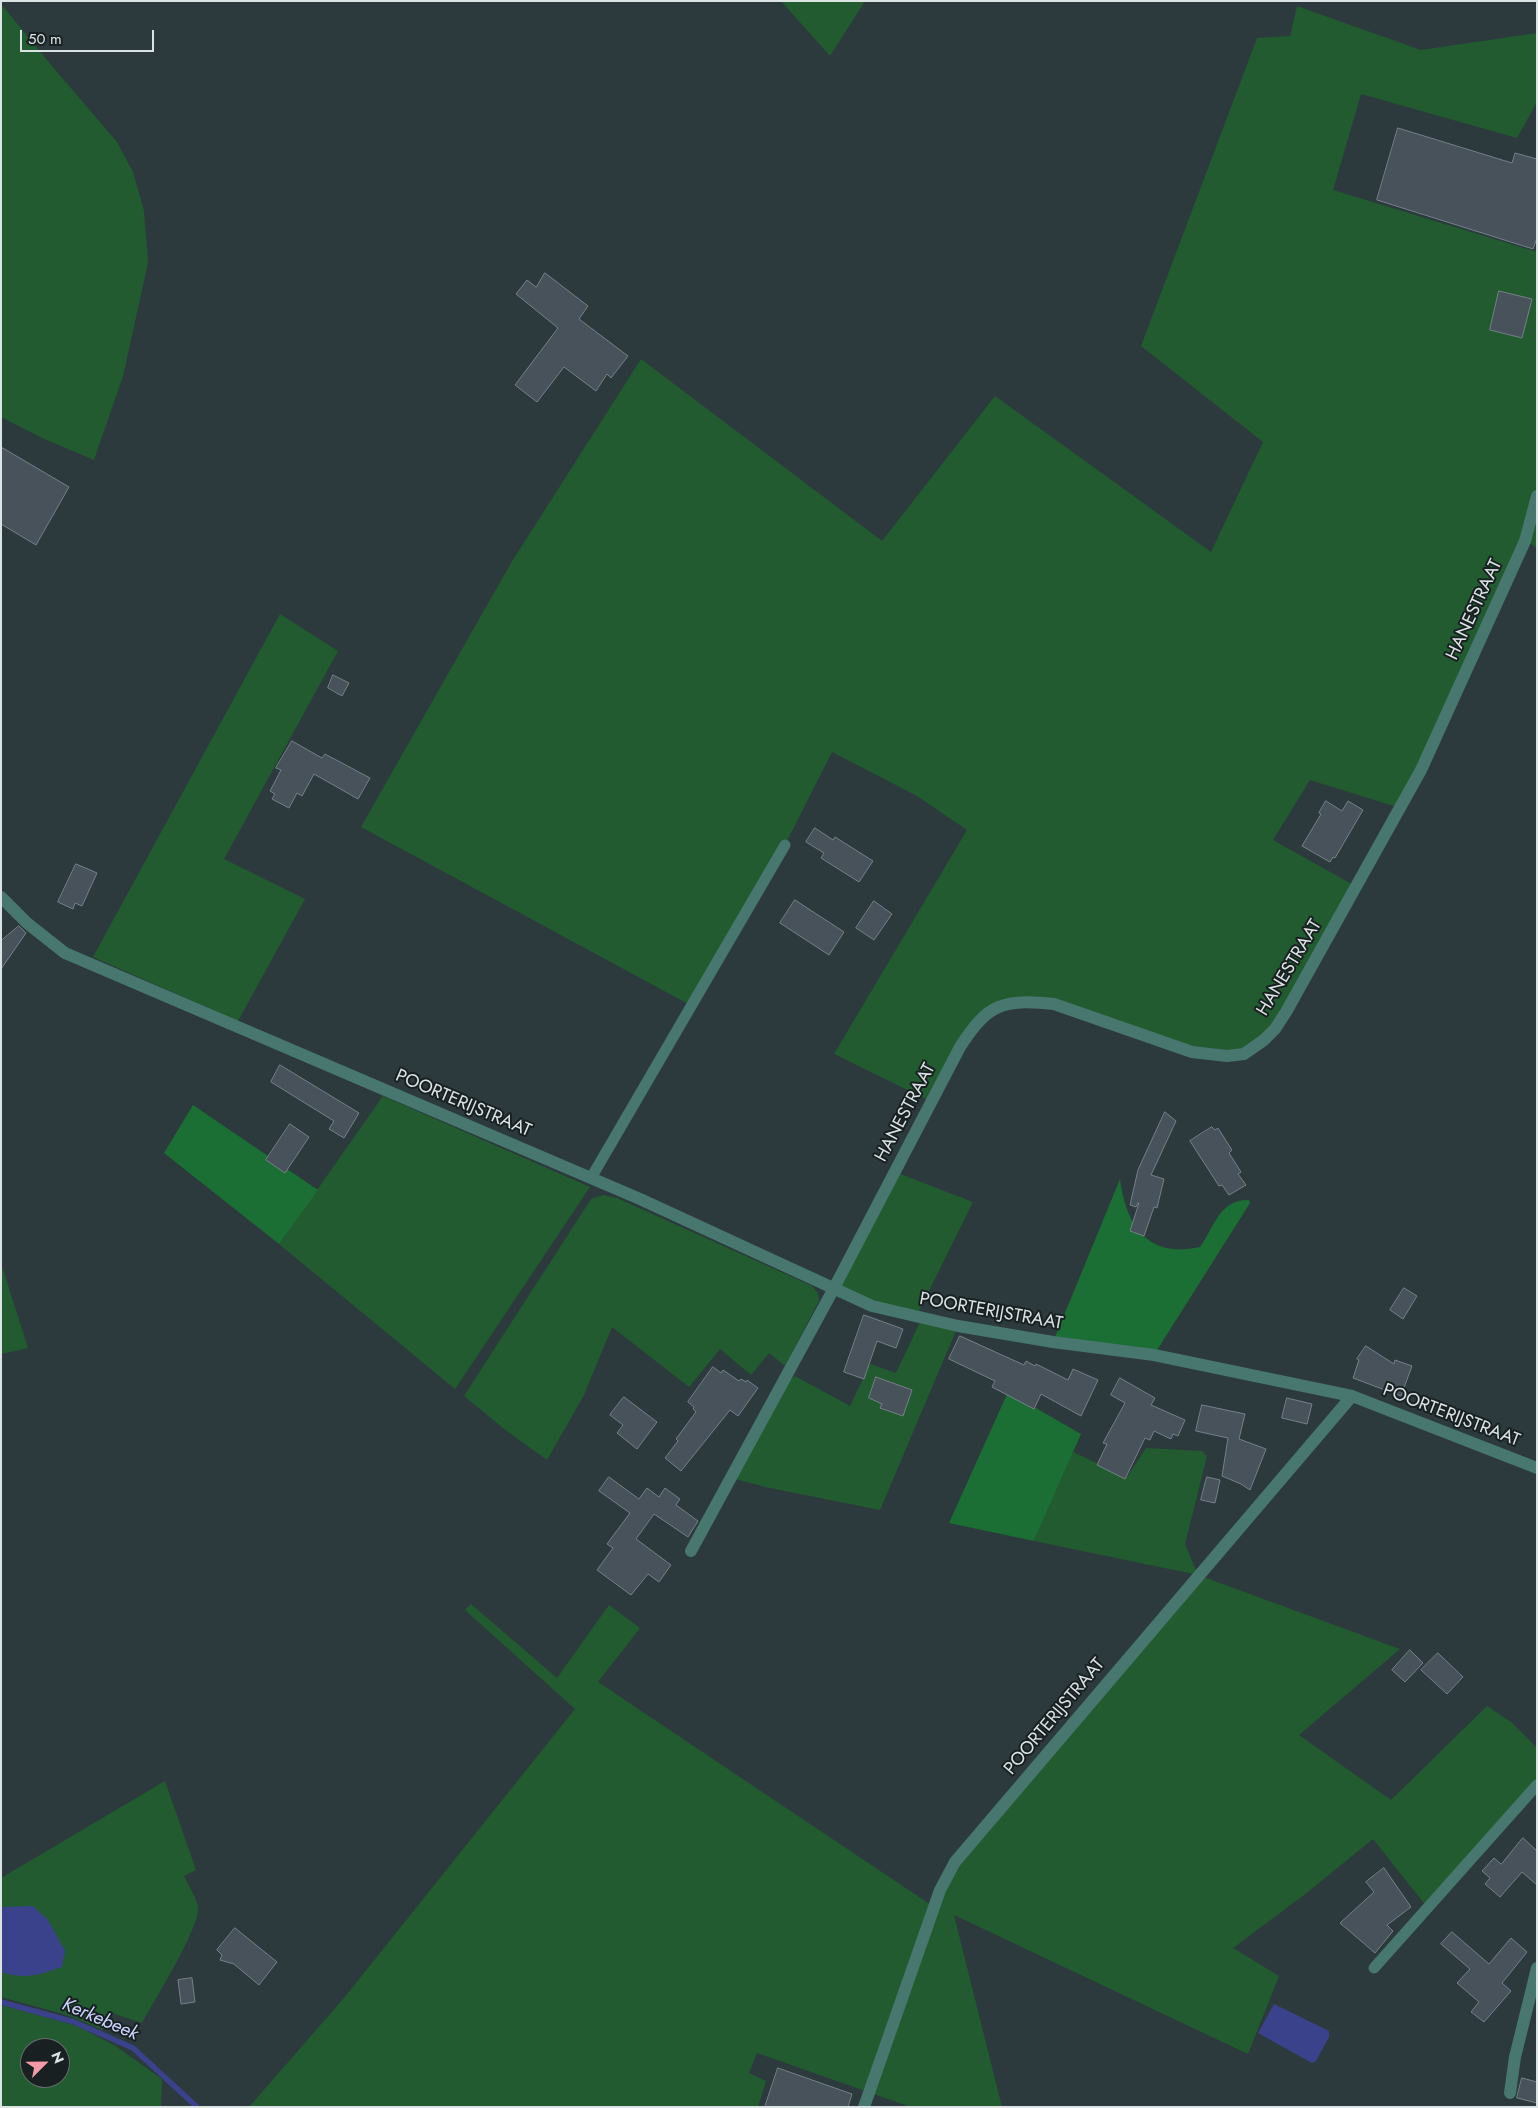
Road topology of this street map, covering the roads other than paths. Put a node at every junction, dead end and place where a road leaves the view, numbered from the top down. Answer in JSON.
{"nodes":[{"id":1,"x":1537,"y":496,"type":"edge"},
{"id":2,"x":786,"y":845,"type":"dead end"},
{"id":3,"x":1,"y":897,"type":"edge"},
{"id":4,"x":591,"y":1178,"type":"junction"},
{"id":5,"x":833,"y":1290,"type":"junction"},
{"id":6,"x":1352,"y":1396,"type":"junction"},
{"id":7,"x":1537,"y":1468,"type":"edge"},
{"id":8,"x":692,"y":1552,"type":"dead end"},
{"id":9,"x":1537,"y":1784,"type":"edge"},
{"id":10,"x":1374,"y":1968,"type":"dead end"},
{"id":11,"x":1537,"y":1968,"type":"edge"},
{"id":12,"x":1510,"y":2093,"type":"dead end"},
{"id":13,"x":864,"y":2107,"type":"edge"}],
"edges":[{"from":1,"to":5,"type":"street","name":"HANESTRAAT"},
{"from":2,"to":4,"type":"lane"},
{"from":3,"to":4,"type":"street","name":"POORTERIJSTRAAT"},
{"from":4,"to":5,"type":"street","name":"POORTERIJSTRAAT"},
{"from":5,"to":6,"type":"street","name":"POORTERIJSTRAAT"},
{"from":5,"to":8,"type":"street"},
{"from":6,"to":7,"type":"street","name":"POORTERIJSTRAAT"},
{"from":6,"to":13,"type":"street","name":"POORTERIJSTRAAT"},
{"from":9,"to":10,"type":"lane"},
{"from":11,"to":12,"type":"street"}]}
